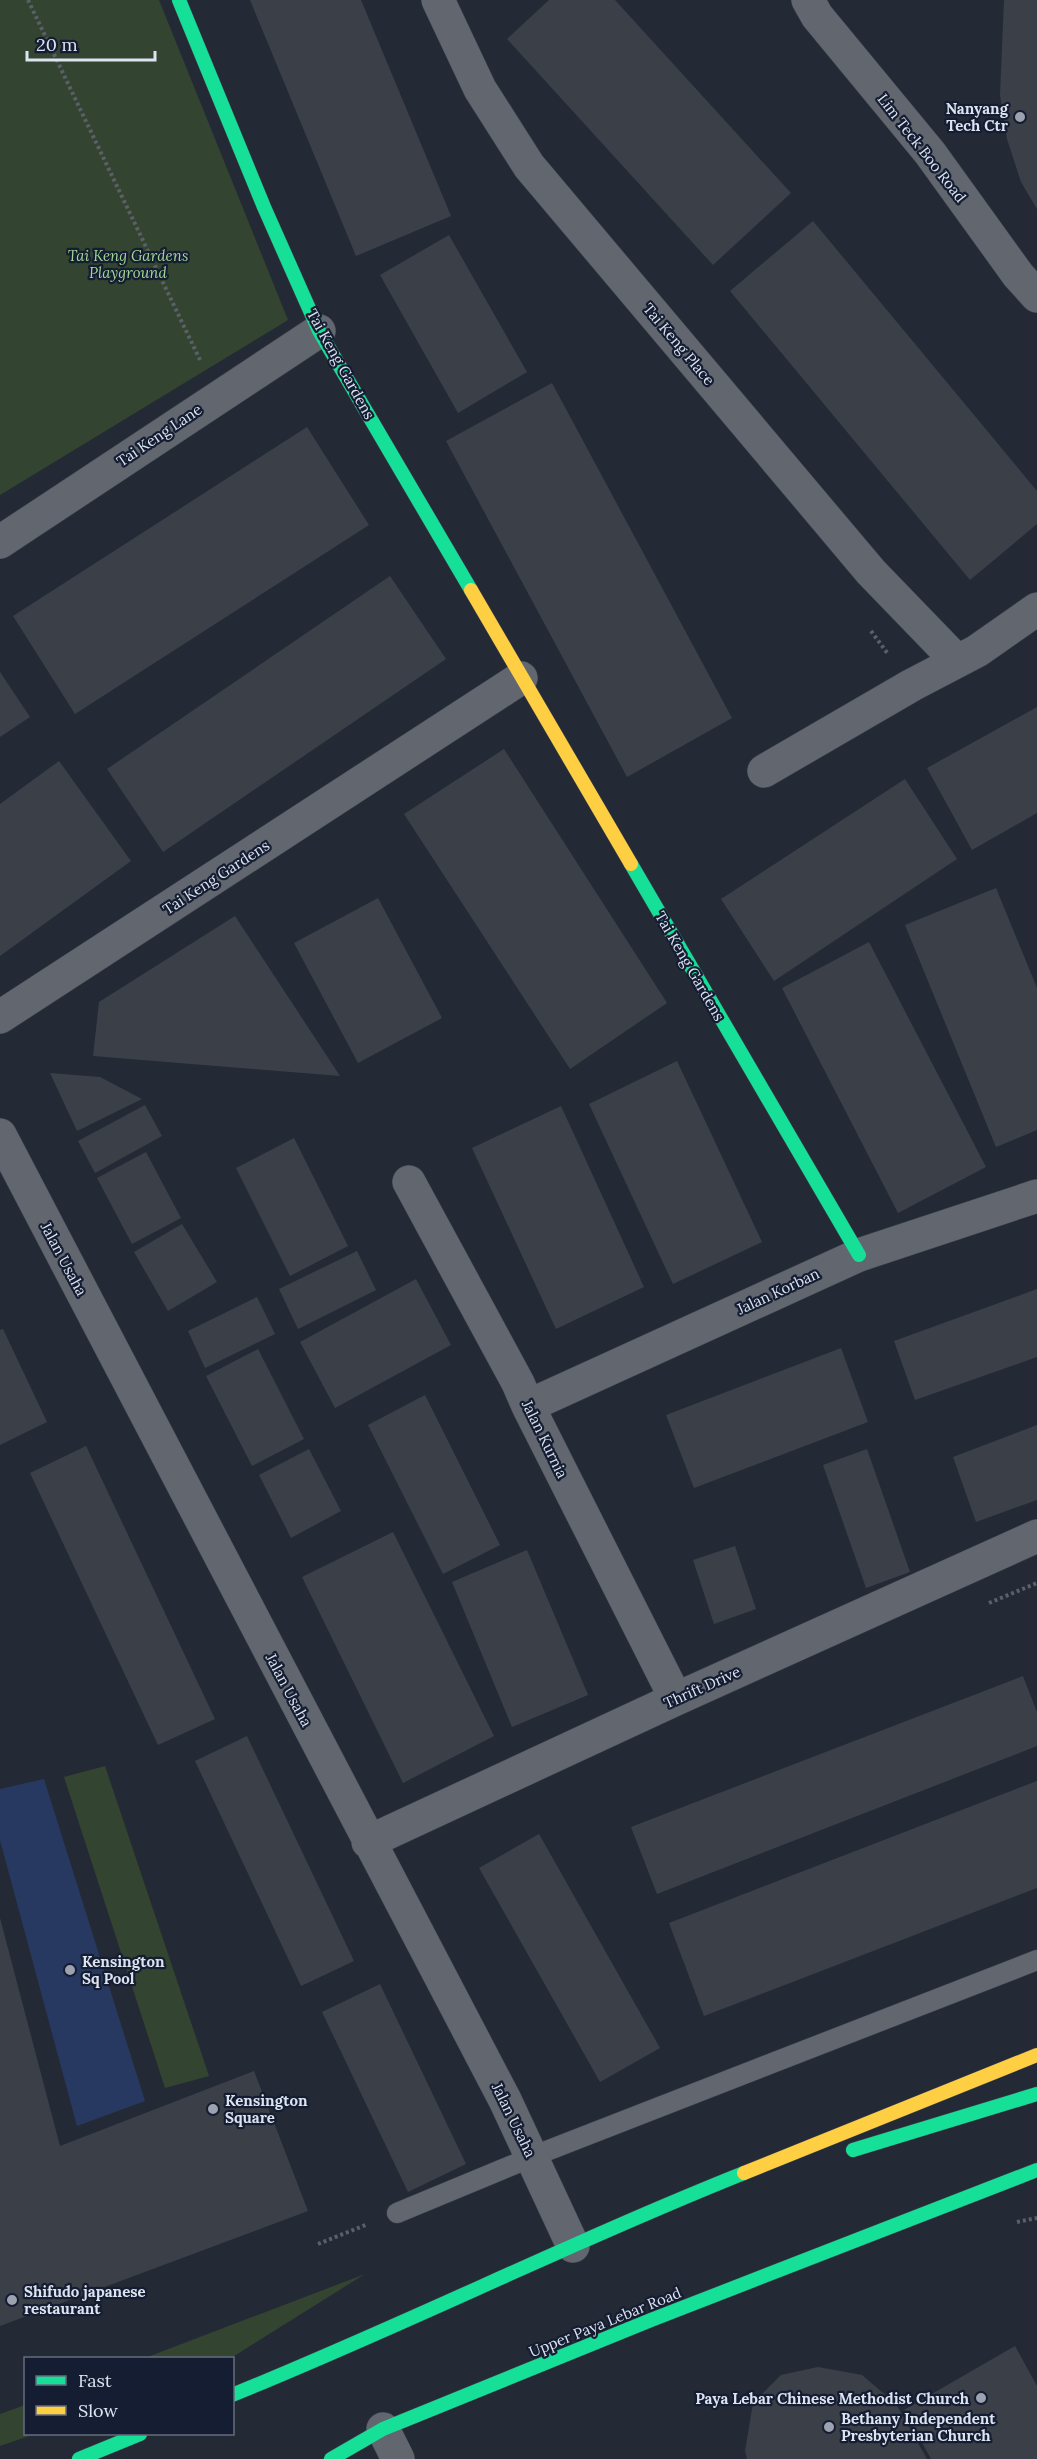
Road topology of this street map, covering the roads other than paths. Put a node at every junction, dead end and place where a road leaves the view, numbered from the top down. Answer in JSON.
{"nodes":[{"id":1,"x":179,"y":0,"type":"edge"},
{"id":2,"x":438,"y":0,"type":"edge"},
{"id":3,"x":808,"y":0,"type":"edge"},
{"id":4,"x":1037,"y":296,"type":"edge"},
{"id":5,"x":319,"y":331,"type":"junction"},
{"id":6,"x":0,"y":542,"type":"edge"},
{"id":7,"x":1037,"y":609,"type":"edge"},
{"id":8,"x":957,"y":661,"type":"junction"},
{"id":9,"x":521,"y":678,"type":"junction"},
{"id":10,"x":765,"y":771,"type":"dead end"},
{"id":11,"x":0,"y":1017,"type":"edge"},
{"id":12,"x":0,"y":1135,"type":"edge"},
{"id":13,"x":409,"y":1182,"type":"dead end"},
{"id":14,"x":1037,"y":1197,"type":"edge"},
{"id":15,"x":859,"y":1255,"type":"junction"},
{"id":16,"x":528,"y":1407,"type":"junction"},
{"id":17,"x":1037,"y":1536,"type":"edge"},
{"id":18,"x":676,"y":1699,"type":"junction"},
{"id":19,"x":368,"y":1842,"type":"junction"},
{"id":20,"x":1037,"y":1960,"type":"edge"},
{"id":21,"x":1037,"y":2055,"type":"edge"},
{"id":22,"x":1037,"y":2094,"type":"edge"},
{"id":23,"x":845,"y":2152,"type":"dead end"},
{"id":24,"x":531,"y":2157,"type":"junction"},
{"id":25,"x":800,"y":2166,"type":"dead end"},
{"id":26,"x":1037,"y":2170,"type":"edge"},
{"id":27,"x":990,"y":2204,"type":"dead end"},
{"id":28,"x":397,"y":2213,"type":"road end"},
{"id":29,"x":642,"y":2214,"type":"junction"},
{"id":30,"x":896,"y":2223,"type":"junction"},
{"id":31,"x":573,"y":2246,"type":"junction"},
{"id":32,"x":234,"y":2395,"type":"edge"},
{"id":33,"x":383,"y":2429,"type":"junction"},
{"id":34,"x":135,"y":2435,"type":"edge"},
{"id":35,"x":342,"y":2456,"type":"edge"},
{"id":36,"x":79,"y":2459,"type":"edge"},
{"id":37,"x":398,"y":2459,"type":"edge"}],
"edges":[{"from":1,"to":5,"type":"main road","name":"Tai Keng Gardens"},
{"from":2,"to":8,"type":"street","name":"Tai Keng Place"},
{"from":3,"to":4,"type":"street","name":"Lim Teck Boo Road"},
{"from":5,"to":6,"type":"street","name":"Tai Keng Lane"},
{"from":5,"to":9,"type":"main road","name":"Tai Keng Gardens"},
{"from":7,"to":8,"type":"street"},
{"from":8,"to":10,"type":"street"},
{"from":9,"to":11,"type":"street","name":"Tai Keng Gardens"},
{"from":9,"to":15,"type":"main road","name":"Tai Keng Gardens"},
{"from":12,"to":19,"type":"street","name":"Jalan Usaha"},
{"from":13,"to":16,"type":"street","name":"Jalan Kurnia"},
{"from":14,"to":15,"type":"street","name":"Jalan Korban"},
{"from":15,"to":16,"type":"street","name":"Jalan Korban"},
{"from":16,"to":18,"type":"street","name":"Jalan Kurnia"},
{"from":17,"to":18,"type":"street","name":"Thrift Drive"},
{"from":18,"to":19,"type":"street","name":"Thrift Drive"},
{"from":19,"to":24,"type":"street","name":"Jalan Usaha"},
{"from":20,"to":24,"type":"lane"},
{"from":21,"to":29,"type":"main road"},
{"from":22,"to":23,"type":"main road"},
{"from":24,"to":28,"type":"lane"},
{"from":24,"to":31,"type":"street","name":"Jalan Usaha"},
{"from":25,"to":29,"type":"main road"},
{"from":26,"to":30,"type":"main road","name":"Upper Paya Lebar Road"},
{"from":27,"to":30,"type":"main road","name":"Upper Paya Lebar Road"},
{"from":29,"to":31,"type":"main road"},
{"from":30,"to":33,"type":"main road","name":"Upper Paya Lebar Road"},
{"from":31,"to":32,"type":"main road"},
{"from":33,"to":35,"type":"main road","name":"Upper Paya Lebar Road"},
{"from":33,"to":37,"type":"street"},
{"from":34,"to":36,"type":"main road"}]}
